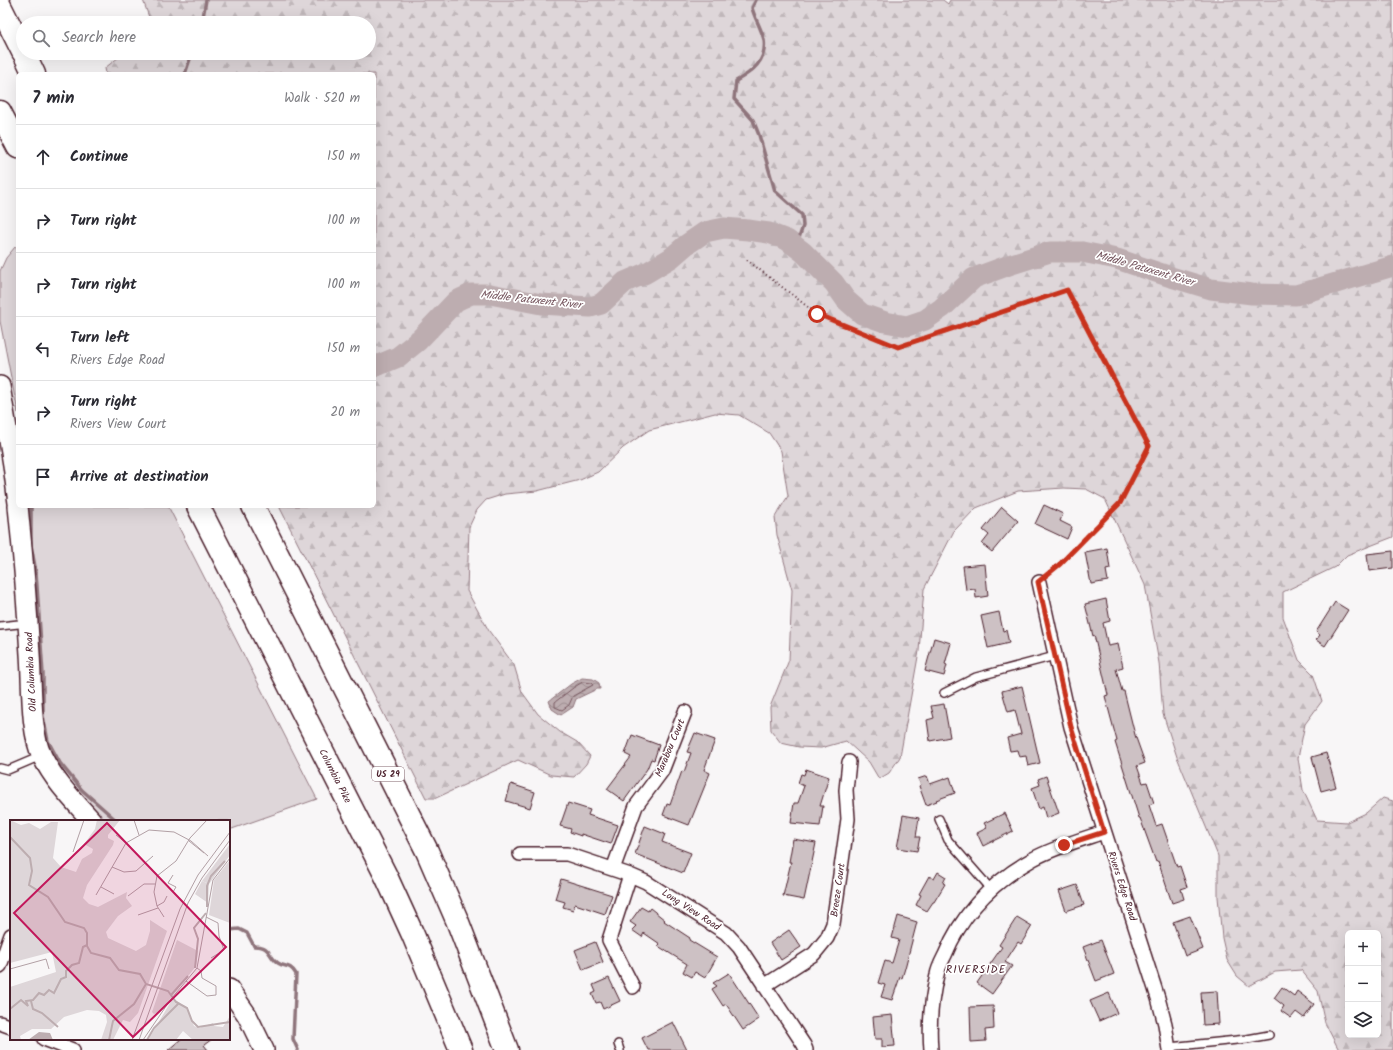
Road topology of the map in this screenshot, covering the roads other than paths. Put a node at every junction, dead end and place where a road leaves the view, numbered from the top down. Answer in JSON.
{"nodes":[{"id":1,"x":0,"y":6,"type":"edge"},
{"id":2,"x":16,"y":38,"type":"edge"},
{"id":3,"x":27,"y":60,"type":"edge"},
{"id":4,"x":33,"y":72,"type":"edge"},
{"id":5,"x":0,"y":112,"type":"edge"},
{"id":6,"x":16,"y":143,"type":"edge"},
{"id":7,"x":0,"y":386,"type":"edge"},
{"id":8,"x":16,"y":480,"type":"edge"},
{"id":9,"x":18,"y":508,"type":"edge"},
{"id":10,"x":199,"y":508,"type":"edge"},
{"id":11,"x":254,"y":508,"type":"edge"},
{"id":12,"x":1038,"y":582,"type":"road end"},
{"id":13,"x":28,"y":623,"type":"junction"},
{"id":14,"x":0,"y":626,"type":"edge"},
{"id":15,"x":1055,"y":656,"type":"junction"},
{"id":16,"x":944,"y":693,"type":"dead end"},
{"id":17,"x":685,"y":712,"type":"dead end"},
{"id":18,"x":41,"y":755,"type":"junction"},
{"id":19,"x":849,"y":762,"type":"dead end"},
{"id":20,"x":0,"y":768,"type":"edge"},
{"id":21,"x":939,"y":819,"type":"dead end"},
{"id":22,"x":91,"y":820,"type":"edge"},
{"id":23,"x":1104,"y":832,"type":"junction"},
{"id":24,"x":520,"y":854,"type":"dead end"},
{"id":25,"x":613,"y":870,"type":"junction"},
{"id":26,"x":630,"y":875,"type":"junction"},
{"id":27,"x":991,"y":889,"type":"junction"},
{"id":28,"x":10,"y":938,"type":"edge"},
{"id":29,"x":0,"y":966,"type":"edge"},
{"id":30,"x":764,"y":986,"type":"junction"},
{"id":31,"x":633,"y":987,"type":"dead end"},
{"id":32,"x":230,"y":990,"type":"edge"},
{"id":33,"x":0,"y":1023,"type":"edge"},
{"id":34,"x":10,"y":1027,"type":"edge"},
{"id":35,"x":1270,"y":1035,"type":"dead end"},
{"id":36,"x":46,"y":1040,"type":"edge"},
{"id":37,"x":1169,"y":1048,"type":"edge"},
{"id":38,"x":67,"y":1049,"type":"edge"},
{"id":39,"x":264,"y":1050,"type":"edge"},
{"id":40,"x":461,"y":1050,"type":"edge"},
{"id":41,"x":507,"y":1050,"type":"edge"},
{"id":42,"x":806,"y":1050,"type":"edge"},
{"id":43,"x":932,"y":1050,"type":"edge"}],
"edges":[{"from":1,"to":2,"type":"highway"},
{"from":3,"to":4,"type":"highway"},
{"from":5,"to":6,"type":"highway"},
{"from":7,"to":8,"type":"street","name":"Old Columbia Road"},
{"from":9,"to":13,"type":"street","name":"Old Columbia Road"},
{"from":10,"to":40,"type":"highway","name":"Columbia Pike"},
{"from":11,"to":41,"type":"highway","number":"US 29"},
{"from":12,"to":15,"type":"street","name":"Rivers Edge Road"},
{"from":13,"to":14,"type":"lane"},
{"from":13,"to":18,"type":"street","name":"Old Columbia Road"},
{"from":15,"to":16,"type":"lane"},
{"from":15,"to":23,"type":"street","name":"Rivers Edge Road"},
{"from":17,"to":25,"type":"street","name":"Marabou Court"},
{"from":18,"to":20,"type":"lane"},
{"from":18,"to":22,"type":"street","name":"Old Columbia Road"},
{"from":19,"to":30,"type":"street","name":"Breeze Court"},
{"from":21,"to":27,"type":"lane"},
{"from":23,"to":27,"type":"street"},
{"from":23,"to":37,"type":"street","name":"Rivers Edge Road"},
{"from":24,"to":25,"type":"street","name":"Long View Road"},
{"from":25,"to":26,"type":"street","name":"Long View Road"},
{"from":26,"to":30,"type":"street","name":"Long View Road"},
{"from":26,"to":31,"type":"street"},
{"from":27,"to":43,"type":"street"},
{"from":28,"to":29,"type":"street"},
{"from":30,"to":42,"type":"street","name":"Long View Road"},
{"from":32,"to":39,"type":"street"},
{"from":33,"to":34,"type":"street"},
{"from":35,"to":37,"type":"lane"},
{"from":36,"to":38,"type":"street"}]}
